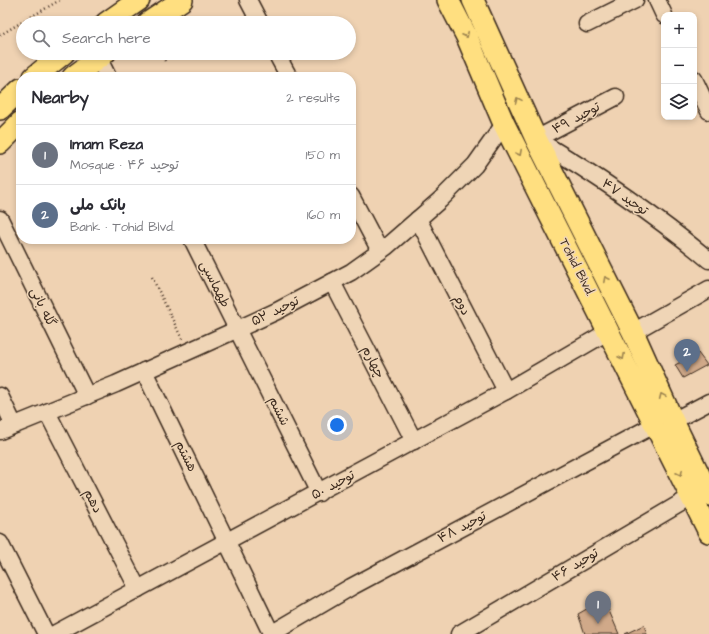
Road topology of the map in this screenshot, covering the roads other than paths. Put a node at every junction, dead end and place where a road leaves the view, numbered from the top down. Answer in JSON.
{"nodes":[{"id":1,"x":139,"y":0,"type":"edge"},
{"id":2,"x":182,"y":0,"type":"edge"},
{"id":3,"x":248,"y":0,"type":"edge"},
{"id":4,"x":448,"y":0,"type":"edge"},
{"id":5,"x":473,"y":0,"type":"edge"},
{"id":6,"x":635,"y":0,"type":"edge"},
{"id":7,"x":657,"y":0,"type":"edge"},
{"id":8,"x":662,"y":12,"type":"edge"},
{"id":9,"x":116,"y":16,"type":"edge"},
{"id":10,"x":158,"y":16,"type":"edge"},
{"id":11,"x":256,"y":16,"type":"edge"},
{"id":12,"x":586,"y":24,"type":"dead end"},
{"id":13,"x":55,"y":60,"type":"edge"},
{"id":14,"x":95,"y":60,"type":"edge"},
{"id":15,"x":103,"y":60,"type":"edge"},
{"id":16,"x":280,"y":60,"type":"edge"},
{"id":17,"x":40,"y":72,"type":"edge"},
{"id":18,"x":80,"y":72,"type":"edge"},
{"id":19,"x":107,"y":72,"type":"edge"},
{"id":20,"x":286,"y":72,"type":"edge"},
{"id":21,"x":696,"y":84,"type":"edge"},
{"id":22,"x":16,"y":94,"type":"edge"},
{"id":23,"x":616,"y":97,"type":"dead end"},
{"id":24,"x":0,"y":109,"type":"edge"},
{"id":25,"x":709,"y":111,"type":"edge"},
{"id":26,"x":504,"y":124,"type":"junction"},
{"id":27,"x":16,"y":127,"type":"edge"},
{"id":28,"x":536,"y":140,"type":"junction"},
{"id":29,"x":0,"y":143,"type":"edge"},
{"id":30,"x":356,"y":205,"type":"edge"},
{"id":31,"x":0,"y":219,"type":"edge"},
{"id":32,"x":418,"y":219,"type":"junction"},
{"id":33,"x":195,"y":244,"type":"edge"},
{"id":34,"x":380,"y":251,"type":"junction"},
{"id":35,"x":709,"y":260,"type":"edge"},
{"id":36,"x":332,"y":282,"type":"junction"},
{"id":37,"x":709,"y":289,"type":"edge"},
{"id":38,"x":238,"y":329,"type":"junction"},
{"id":39,"x":609,"y":331,"type":"junction"},
{"id":40,"x":634,"y":332,"type":"junction"},
{"id":41,"x":144,"y":371,"type":"junction"},
{"id":42,"x":506,"y":391,"type":"junction"},
{"id":43,"x":0,"y":396,"type":"edge"},
{"id":44,"x":87,"y":396,"type":"junction"},
{"id":45,"x":709,"y":402,"type":"edge"},
{"id":46,"x":47,"y":412,"type":"junction"},
{"id":47,"x":665,"y":423,"type":"junction"},
{"id":48,"x":7,"y":428,"type":"edge"},
{"id":49,"x":414,"y":441,"type":"junction"},
{"id":50,"x":703,"y":490,"type":"edge"},
{"id":51,"x":319,"y":493,"type":"junction"},
{"id":52,"x":709,"y":532,"type":"edge"},
{"id":53,"x":228,"y":541,"type":"junction"},
{"id":54,"x":0,"y":543,"type":"edge"},
{"id":55,"x":138,"y":589,"type":"junction"},
{"id":56,"x":46,"y":634,"type":"edge"},
{"id":57,"x":54,"y":634,"type":"edge"},
{"id":58,"x":271,"y":634,"type":"edge"},
{"id":59,"x":459,"y":634,"type":"edge"}],
"edges":[{"from":1,"to":9,"type":"main road"},
{"from":2,"to":10,"type":"main road"},
{"from":3,"to":11,"type":"street"},
{"from":4,"to":26,"type":"main road","name":"Tohid Blvd.","one_way":true},
{"from":28,"to":5,"type":"main road","name":"Tohid Blvd.","one_way":true},
{"from":6,"to":12,"type":"street"},
{"from":7,"to":8,"type":"street"},
{"from":13,"to":17,"type":"main road"},
{"from":14,"to":18,"type":"main road"},
{"from":15,"to":19,"type":"street"},
{"from":16,"to":20,"type":"street"},
{"from":21,"to":25,"type":"street"},
{"from":22,"to":24,"type":"main road"},
{"from":23,"to":28,"type":"street","name":"توحید ۴۹"},
{"from":26,"to":32,"type":"street","name":"توحید ۵۲"},
{"from":26,"to":39,"type":"main road","name":"Tohid Blvd.","one_way":true},
{"from":27,"to":29,"type":"main road"},
{"from":28,"to":35,"type":"street","name":"توحید ۴۷"},
{"from":40,"to":28,"type":"main road","name":"Tohid Blvd.","one_way":true},
{"from":30,"to":34,"type":"street"},
{"from":31,"to":44,"type":"street","name":"گله بانی"},
{"from":32,"to":34,"type":"street","name":"توحید ۵۲"},
{"from":32,"to":42,"type":"street","name":"دوم"},
{"from":33,"to":38,"type":"street","name":"طهماسبی"},
{"from":34,"to":36,"type":"street","name":"توحید ۵۲"},
{"from":36,"to":38,"type":"street","name":"توحید ۵۲"},
{"from":36,"to":49,"type":"street","name":"چهارم"},
{"from":37,"to":40,"type":"street"},
{"from":38,"to":41,"type":"street","name":"توحید ۵۲"},
{"from":38,"to":51,"type":"street","name":"ششم"},
{"from":39,"to":42,"type":"street","name":"توحید ۵۰"},
{"from":39,"to":47,"type":"main road","name":"Tohid Blvd.","one_way":true},
{"from":47,"to":40,"type":"main road","name":"Tohid Blvd.","one_way":true},
{"from":41,"to":44,"type":"street","name":"توحید ۵۲"},
{"from":41,"to":53,"type":"street","name":"هشتم"},
{"from":42,"to":49,"type":"street","name":"توحید ۵۰"},
{"from":43,"to":48,"type":"street"},
{"from":44,"to":46,"type":"street","name":"توحید ۵۲"},
{"from":45,"to":47,"type":"street","name":"توحید ۴۸"},
{"from":46,"to":48,"type":"street","name":"توحید ۵۲"},
{"from":46,"to":55,"type":"street","name":"دهم"},
{"from":47,"to":50,"type":"main road","name":"Tohid Blvd."},
{"from":47,"to":58,"type":"street","name":"توحید ۴۸"},
{"from":49,"to":51,"type":"street","name":"توحید ۵۰"},
{"from":50,"to":52,"type":"main road","name":"Tohid Blvd."},
{"from":50,"to":59,"type":"street","name":"توحید ۴۶"},
{"from":51,"to":53,"type":"street","name":"توحید ۵۰"},
{"from":53,"to":55,"type":"street","name":"توحید ۵۰"},
{"from":53,"to":58,"type":"street","name":"هشتم"},
{"from":54,"to":56,"type":"street"},
{"from":55,"to":57,"type":"street","name":"توحید ۵۰"}]}
